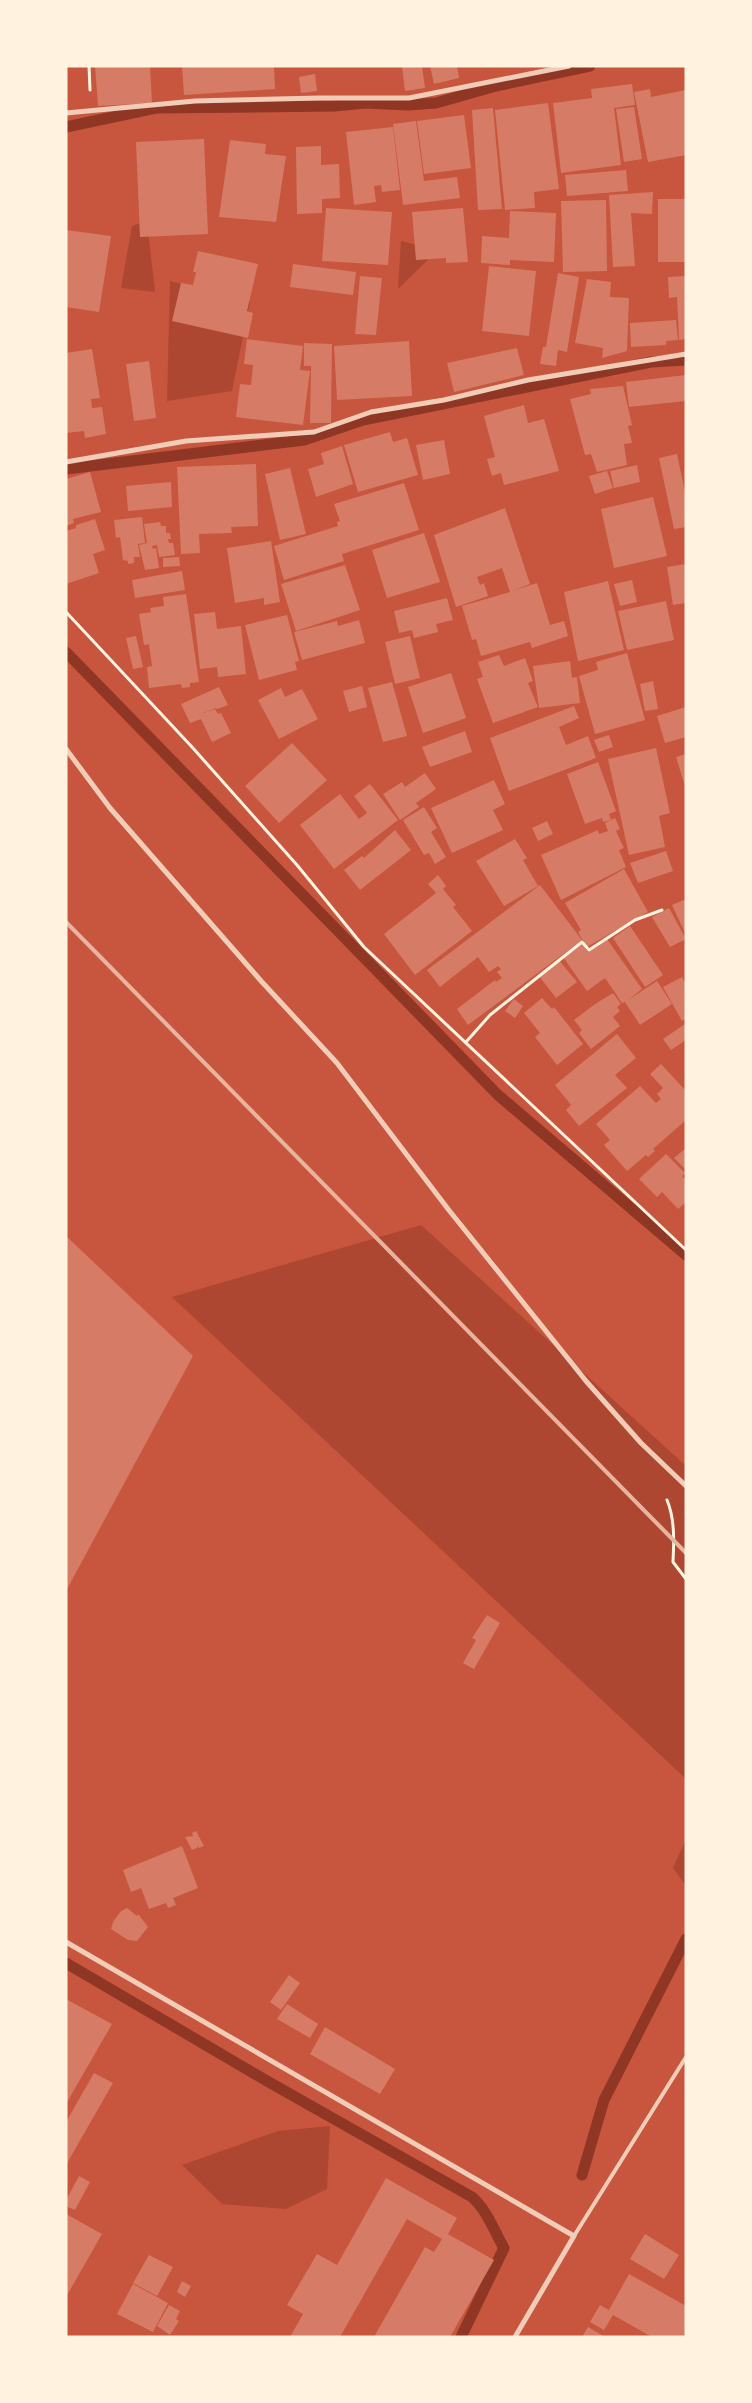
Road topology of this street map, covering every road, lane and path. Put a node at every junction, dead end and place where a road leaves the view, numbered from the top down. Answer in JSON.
{"nodes":[{"id":1,"x":569,"y":66,"type":"edge"},
{"id":2,"x":66,"y":113,"type":"edge"},
{"id":3,"x":686,"y":354,"type":"edge"},
{"id":4,"x":66,"y":462,"type":"edge"},
{"id":5,"x":66,"y":612,"type":"edge"},
{"id":6,"x":66,"y":749,"type":"edge"},
{"id":7,"x":662,"y":910,"type":"dead end"},
{"id":8,"x":466,"y":1042,"type":"junction"},
{"id":9,"x":686,"y":1250,"type":"edge"},
{"id":10,"x":686,"y":1486,"type":"edge"},
{"id":11,"x":663,"y":1491,"type":"dead end"},
{"id":12,"x":686,"y":1579,"type":"edge"},
{"id":13,"x":66,"y":1942,"type":"edge"},
{"id":14,"x":686,"y":2056,"type":"edge"},
{"id":15,"x":574,"y":2236,"type":"junction"},
{"id":16,"x":515,"y":2337,"type":"edge"}],
"edges":[{"from":1,"to":2,"type":"street"},
{"from":3,"to":4,"type":"street"},
{"from":5,"to":8,"type":"path"},
{"from":6,"to":10,"type":"street"},
{"from":7,"to":8,"type":"path"},
{"from":8,"to":9,"type":"path"},
{"from":11,"to":12,"type":"path"},
{"from":13,"to":15,"type":"street"},
{"from":14,"to":15,"type":"lane"},
{"from":15,"to":16,"type":"street"}]}
